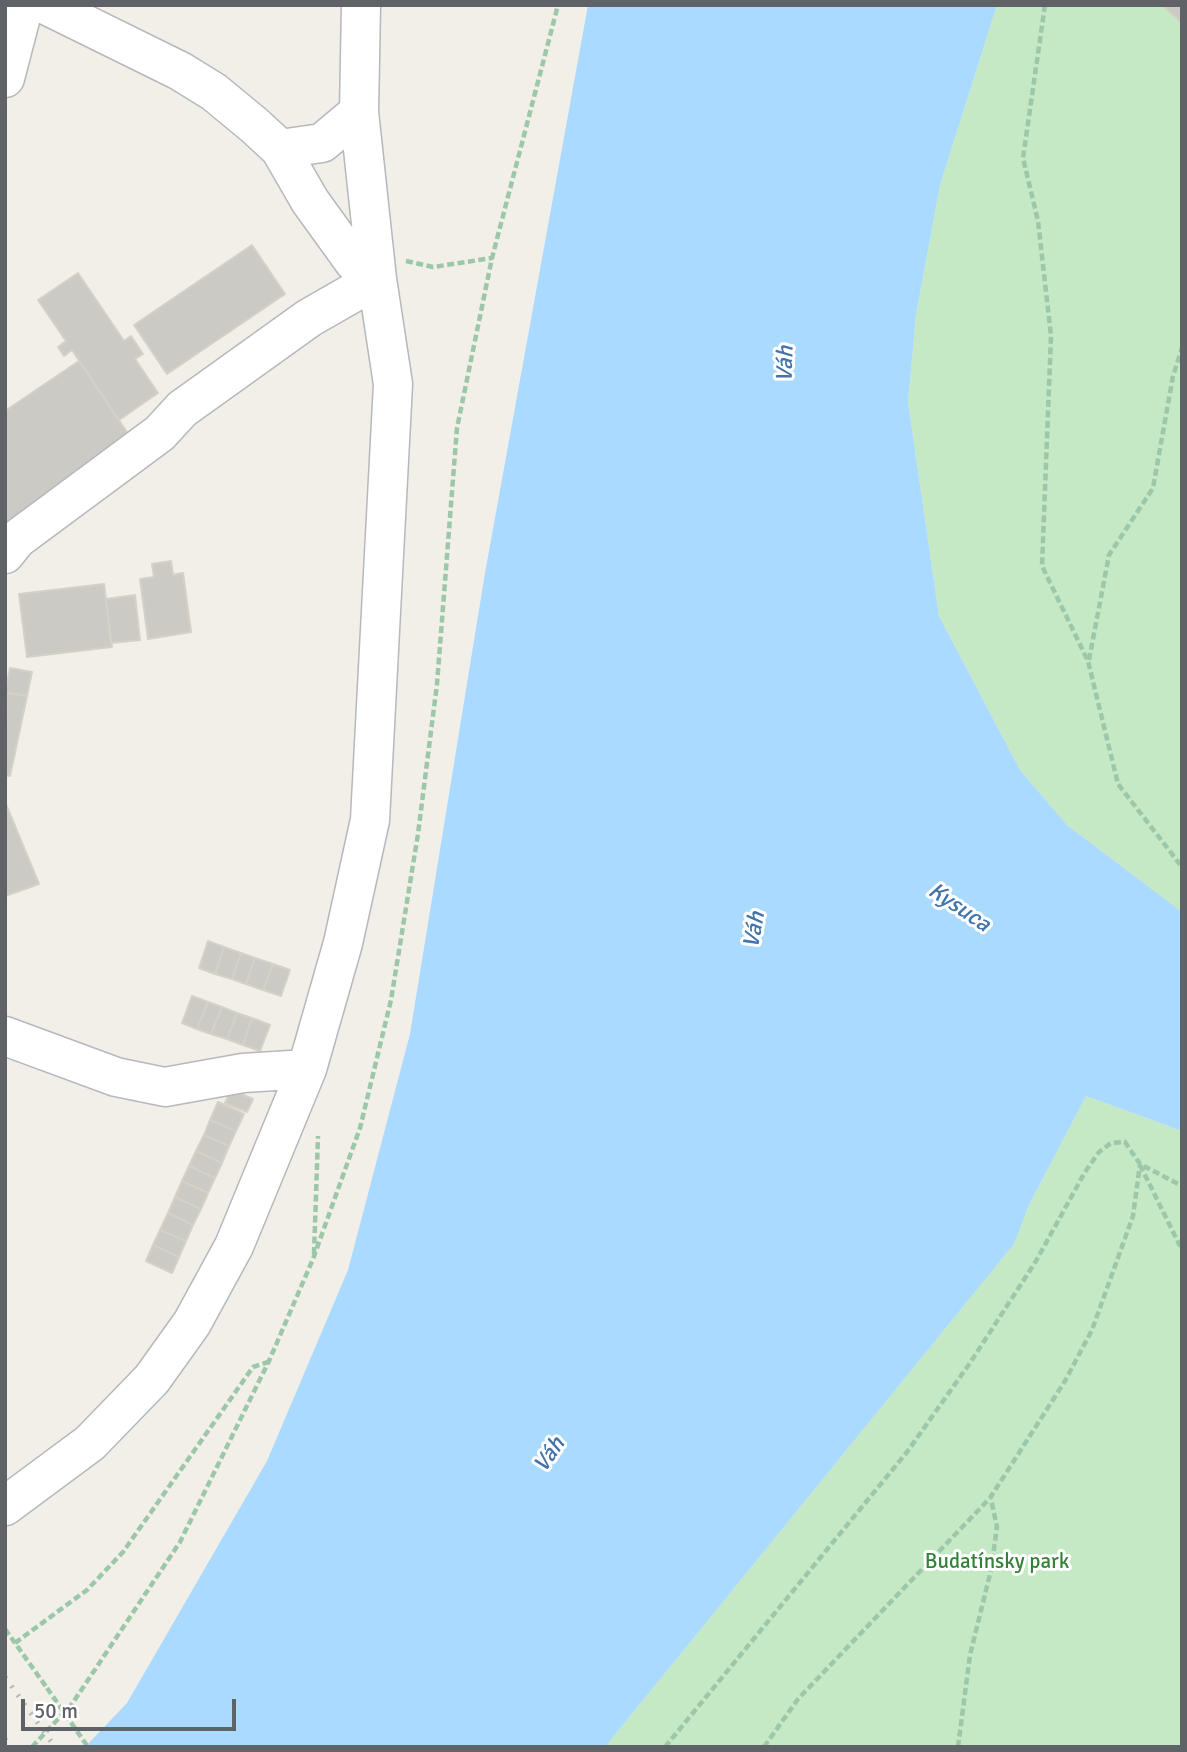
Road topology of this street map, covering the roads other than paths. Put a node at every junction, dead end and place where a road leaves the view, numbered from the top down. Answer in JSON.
{"nodes":[{"id":1,"x":24,"y":5,"type":"edge"},
{"id":2,"x":46,"y":5,"type":"edge"},
{"id":3,"x":361,"y":5,"type":"edge"},
{"id":4,"x":5,"y":78,"type":"edge"},
{"id":5,"x":359,"y":112,"type":"junction"},
{"id":6,"x":280,"y":149,"type":"junction"},
{"id":7,"x":376,"y":266,"type":"junction"},
{"id":8,"x":5,"y":554,"type":"edge"},
{"id":9,"x":5,"y":1036,"type":"edge"},
{"id":10,"x":307,"y":1069,"type":"junction"},
{"id":11,"x":5,"y":1506,"type":"edge"}],
"edges":[{"from":1,"to":4,"type":"lane"},
{"from":2,"to":6,"type":"lane"},
{"from":3,"to":5,"type":"lane"},
{"from":5,"to":6,"type":"lane"},
{"from":5,"to":7,"type":"lane"},
{"from":6,"to":7,"type":"lane"},
{"from":7,"to":8,"type":"lane"},
{"from":7,"to":10,"type":"lane"},
{"from":9,"to":10,"type":"lane"},
{"from":10,"to":11,"type":"lane"}]}
